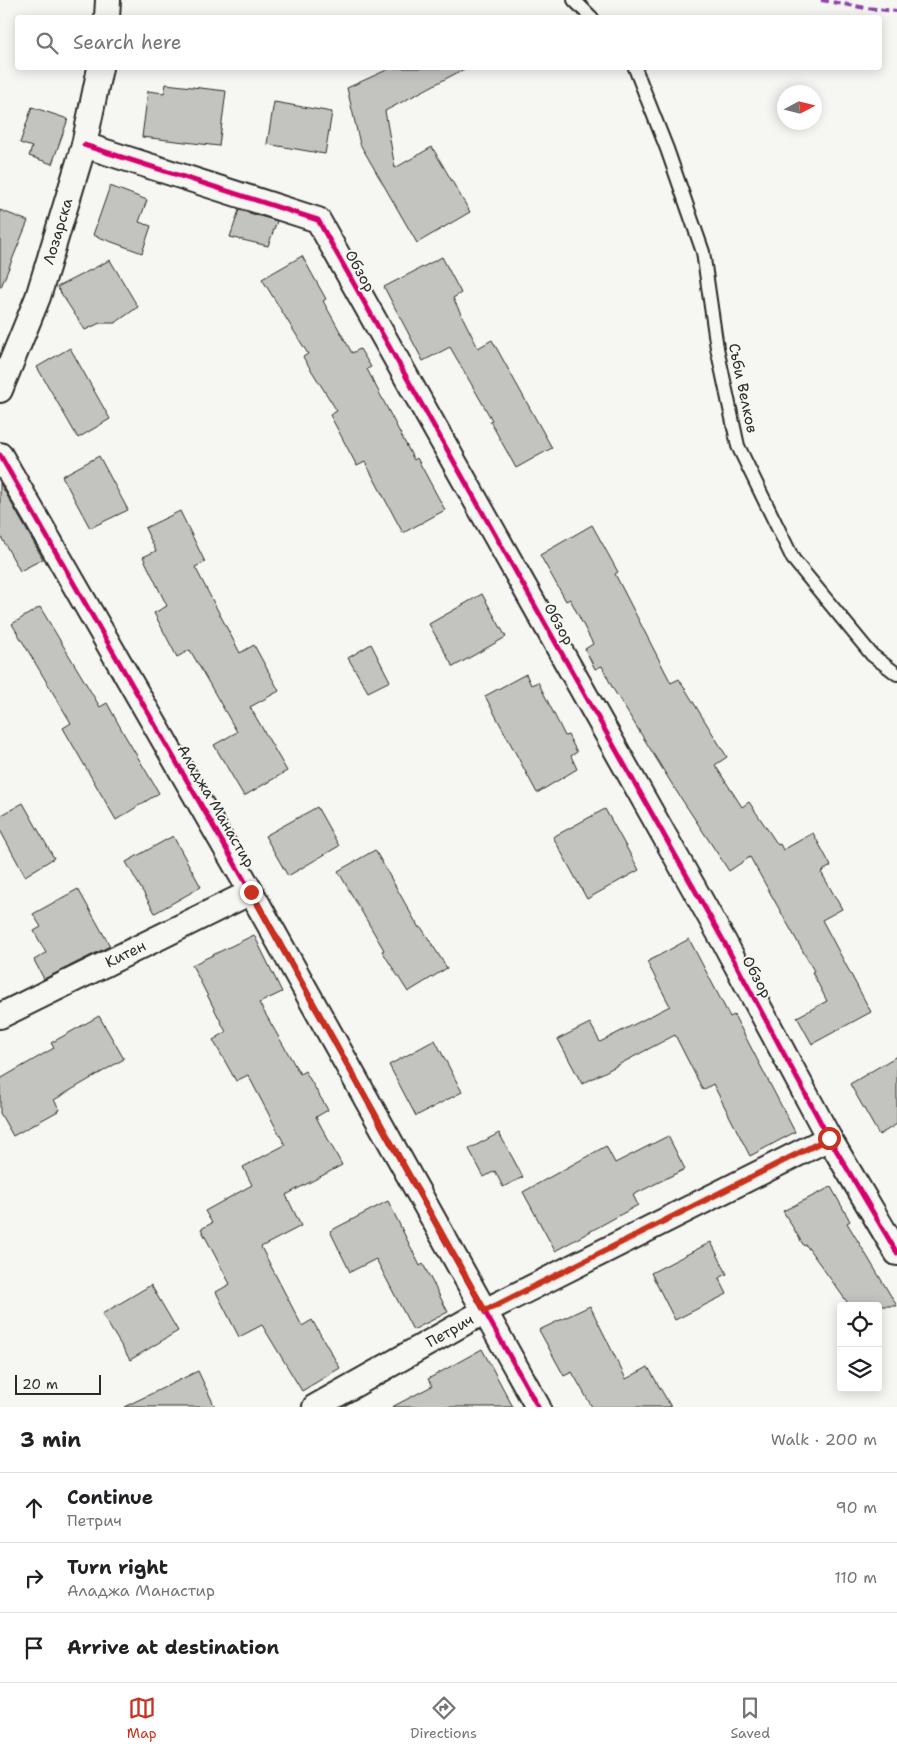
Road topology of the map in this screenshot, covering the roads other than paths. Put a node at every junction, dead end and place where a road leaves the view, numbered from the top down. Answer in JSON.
{"nodes":[{"id":1,"x":108,"y":0,"type":"edge"},
{"id":2,"x":574,"y":0,"type":"edge"},
{"id":3,"x":107,"y":15,"type":"edge"},
{"id":4,"x":589,"y":15,"type":"edge"},
{"id":5,"x":100,"y":70,"type":"edge"},
{"id":6,"x":636,"y":70,"type":"edge"},
{"id":7,"x":84,"y":145,"type":"junction"},
{"id":8,"x":0,"y":390,"type":"edge"},
{"id":9,"x":0,"y":455,"type":"edge"},
{"id":10,"x":897,"y":674,"type":"edge"},
{"id":11,"x":251,"y":892,"type":"junction"},
{"id":12,"x":0,"y":1016,"type":"edge"},
{"id":13,"x":829,"y":1138,"type":"junction"},
{"id":14,"x":897,"y":1253,"type":"edge"},
{"id":15,"x":485,"y":1311,"type":"junction"},
{"id":16,"x":315,"y":1407,"type":"edge"},
{"id":17,"x":538,"y":1407,"type":"edge"}],
"edges":[{"from":1,"to":3,"type":"street"},
{"from":2,"to":4,"type":"lane"},
{"from":5,"to":7,"type":"street","name":"Лозарска"},
{"from":6,"to":10,"type":"lane","name":"Съби Велков"},
{"from":7,"to":8,"type":"street","name":"Лозарска"},
{"from":7,"to":13,"type":"street","name":"Обзор"},
{"from":9,"to":11,"type":"street","name":"Аладжа Манастир"},
{"from":11,"to":12,"type":"street","name":"Китен"},
{"from":11,"to":15,"type":"street","name":"Аладжа Манастир"},
{"from":13,"to":14,"type":"street","name":"Обзор"},
{"from":13,"to":15,"type":"street","name":"Петрич"},
{"from":15,"to":16,"type":"street","name":"Петрич"},
{"from":15,"to":17,"type":"street","name":"Аладжа Манастир"}]}
